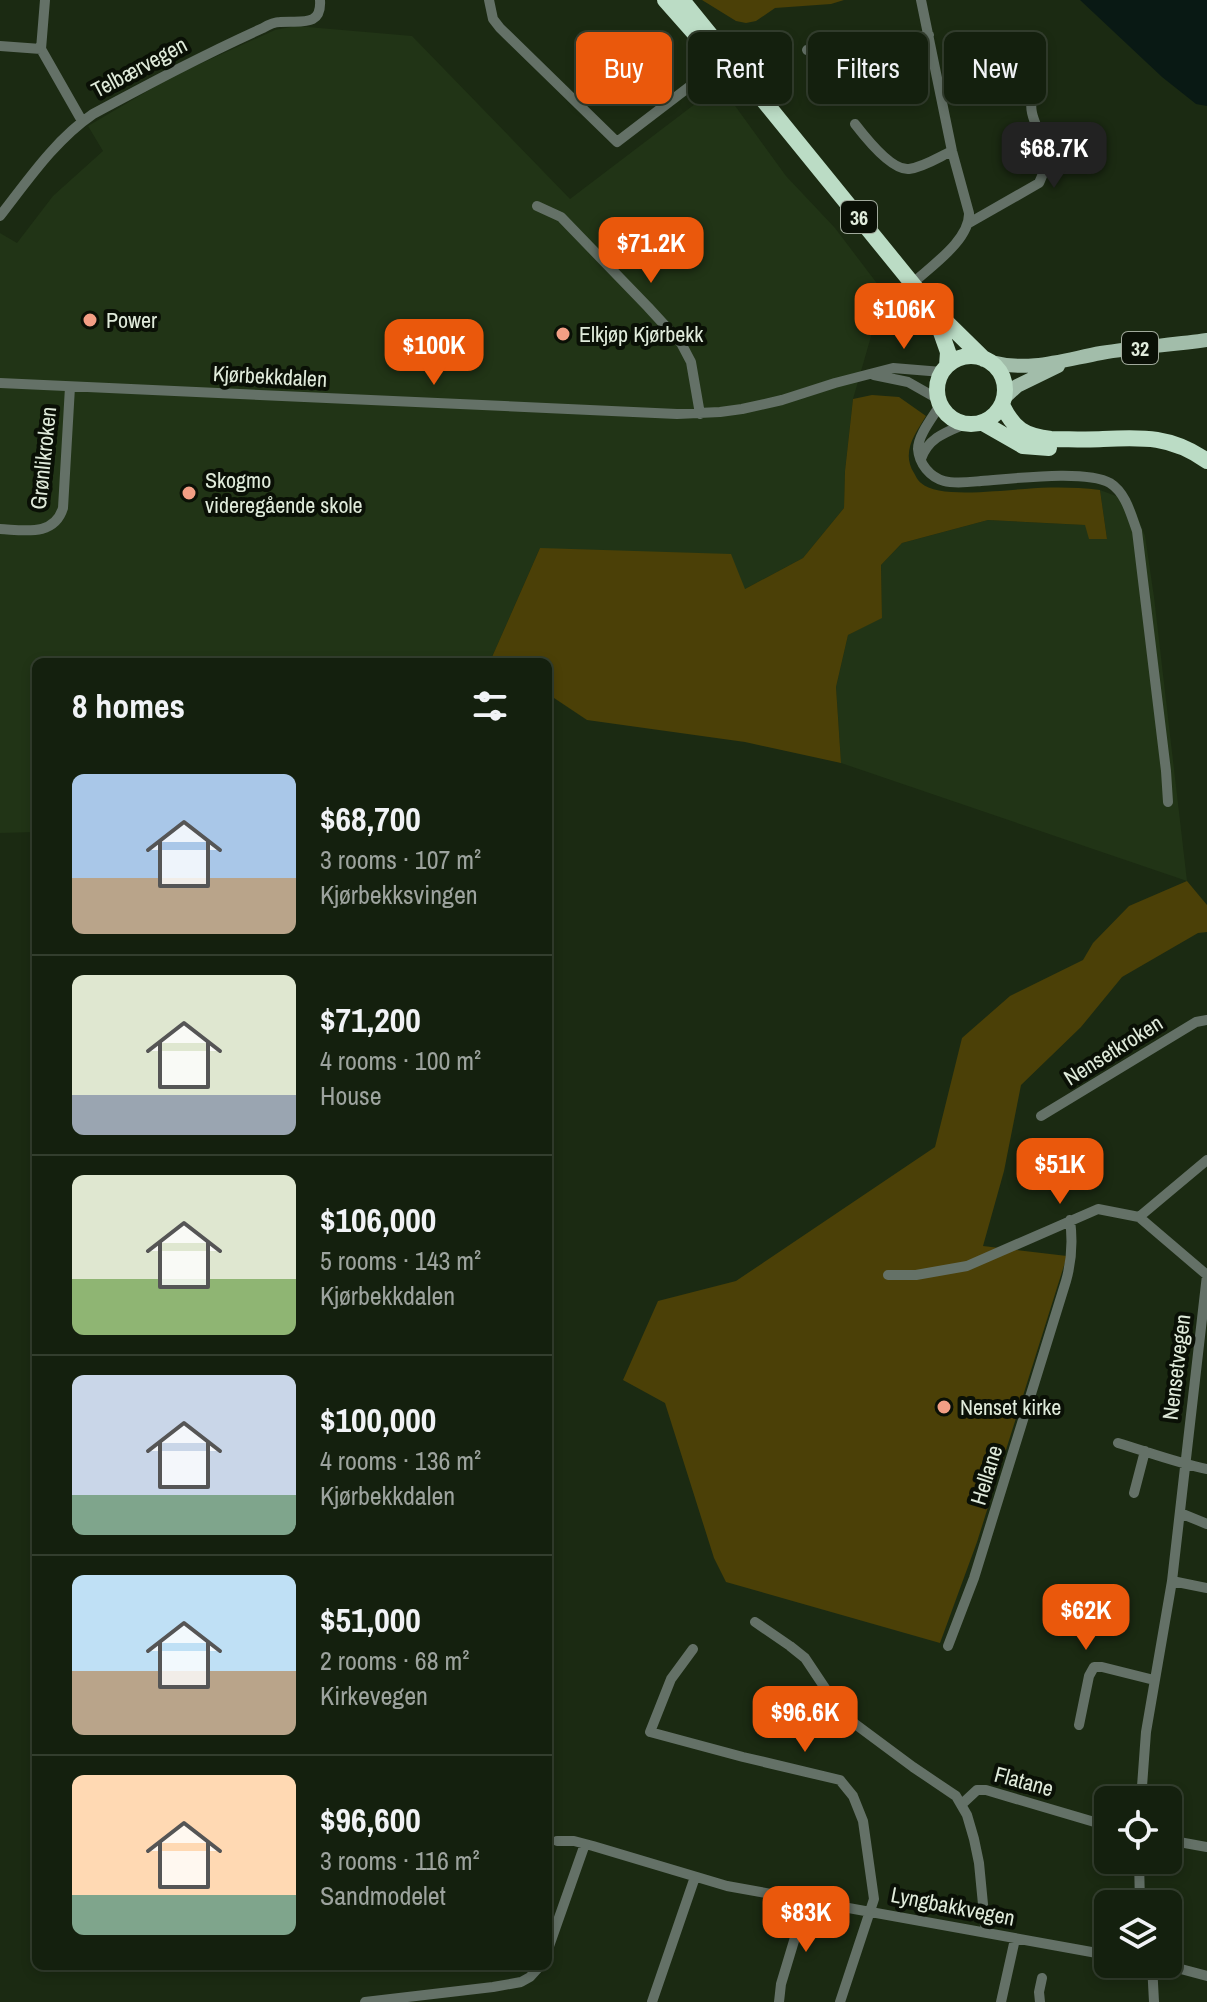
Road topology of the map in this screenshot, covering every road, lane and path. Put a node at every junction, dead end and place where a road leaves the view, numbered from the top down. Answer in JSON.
{"nodes":[{"id":1,"x":45,"y":0,"type":"edge"},
{"id":2,"x":320,"y":0,"type":"edge"},
{"id":3,"x":489,"y":0,"type":"edge"},
{"id":4,"x":665,"y":0,"type":"edge"},
{"id":5,"x":682,"y":0,"type":"edge"},
{"id":6,"x":921,"y":0,"type":"edge"},
{"id":7,"x":929,"y":35,"type":"junction"},
{"id":8,"x":0,"y":46,"type":"edge"},
{"id":9,"x":41,"y":49,"type":"junction"},
{"id":10,"x":807,"y":50,"type":"dead end"},
{"id":11,"x":688,"y":88,"type":"edge"},
{"id":12,"x":1031,"y":104,"type":"edge"},
{"id":13,"x":82,"y":121,"type":"junction"},
{"id":14,"x":855,"y":124,"type":"dead end"},
{"id":15,"x":783,"y":127,"type":"junction"},
{"id":16,"x":952,"y":151,"type":"junction"},
{"id":17,"x":537,"y":206,"type":"dead end"},
{"id":18,"x":0,"y":216,"type":"edge"},
{"id":19,"x":969,"y":223,"type":"junction"},
{"id":20,"x":913,"y":283,"type":"junction"},
{"id":21,"x":933,"y":309,"type":"junction"},
{"id":22,"x":1207,"y":340,"type":"edge"},
{"id":23,"x":987,"y":360,"type":"junction"},
{"id":24,"x":1073,"y":360,"type":"junction"},
{"id":25,"x":944,"y":369,"type":"junction"},
{"id":26,"x":868,"y":374,"type":"junction"},
{"id":27,"x":0,"y":383,"type":"edge"},
{"id":28,"x":70,"y":387,"type":"junction"},
{"id":29,"x":1004,"y":401,"type":"junction"},
{"id":30,"x":939,"y":402,"type":"junction"},
{"id":31,"x":700,"y":414,"type":"junction"},
{"id":32,"x":983,"y":423,"type":"junction"},
{"id":33,"x":965,"y":424,"type":"junction"},
{"id":34,"x":1101,"y":439,"type":"junction"},
{"id":35,"x":921,"y":459,"type":"junction"},
{"id":36,"x":1207,"y":461,"type":"edge"},
{"id":37,"x":0,"y":529,"type":"edge"},
{"id":38,"x":1168,"y":802,"type":"dead end"},
{"id":39,"x":1207,"y":1020,"type":"edge"},
{"id":40,"x":1041,"y":1116,"type":"dead end"},
{"id":41,"x":1207,"y":1160,"type":"edge"},
{"id":42,"x":1139,"y":1217,"type":"junction"},
{"id":43,"x":1070,"y":1220,"type":"junction"},
{"id":44,"x":888,"y":1275,"type":"dead end"},
{"id":45,"x":1207,"y":1275,"type":"edge"},
{"id":46,"x":1118,"y":1443,"type":"dead end"},
{"id":47,"x":1145,"y":1451,"type":"junction"},
{"id":48,"x":1185,"y":1465,"type":"junction"},
{"id":49,"x":1207,"y":1469,"type":"edge"},
{"id":50,"x":1134,"y":1493,"type":"dead end"},
{"id":51,"x":1180,"y":1513,"type":"junction"},
{"id":52,"x":1207,"y":1524,"type":"edge"},
{"id":53,"x":1172,"y":1581,"type":"junction"},
{"id":54,"x":1207,"y":1588,"type":"edge"},
{"id":55,"x":755,"y":1622,"type":"dead end"},
{"id":56,"x":948,"y":1646,"type":"dead end"},
{"id":57,"x":693,"y":1649,"type":"dead end"},
{"id":58,"x":1154,"y":1680,"type":"junction"},
{"id":59,"x":1079,"y":1725,"type":"dead end"},
{"id":60,"x":1142,"y":1786,"type":"edge"},
{"id":61,"x":962,"y":1804,"type":"junction"},
{"id":62,"x":1094,"y":1822,"type":"edge"},
{"id":63,"x":557,"y":1841,"type":"dead end"},
{"id":64,"x":1182,"y":1843,"type":"edge"},
{"id":65,"x":585,"y":1844,"type":"junction"},
{"id":66,"x":1207,"y":1847,"type":"edge"},
{"id":67,"x":695,"y":1877,"type":"junction"},
{"id":68,"x":806,"y":1901,"type":"junction"},
{"id":69,"x":871,"y":1912,"type":"junction"},
{"id":70,"x":985,"y":1925,"type":"dead end"},
{"id":71,"x":552,"y":1938,"type":"edge"},
{"id":72,"x":1015,"y":1939,"type":"junction"},
{"id":73,"x":1094,"y":1953,"type":"edge"},
{"id":74,"x":1182,"y":1969,"type":"edge"},
{"id":75,"x":536,"y":1970,"type":"edge"},
{"id":76,"x":1207,"y":1976,"type":"edge"},
{"id":77,"x":1042,"y":1978,"type":"dead end"},
{"id":78,"x":1153,"y":1978,"type":"edge"},
{"id":79,"x":365,"y":2002,"type":"edge"},
{"id":80,"x":652,"y":2002,"type":"edge"},
{"id":81,"x":779,"y":2002,"type":"edge"},
{"id":82,"x":840,"y":2002,"type":"edge"},
{"id":83,"x":1001,"y":2002,"type":"edge"},
{"id":84,"x":1040,"y":2002,"type":"edge"},
{"id":85,"x":1154,"y":2002,"type":"edge"}],
"edges":[{"from":1,"to":9,"type":"street"},
{"from":2,"to":13,"type":"street","name":"Telbærvegen"},
{"from":3,"to":11,"type":"street"},
{"from":4,"to":15,"type":"highway","number":"36"},
{"from":5,"to":15,"type":"highway","number":"36"},
{"from":6,"to":7,"type":"street"},
{"from":7,"to":10,"type":"street"},
{"from":7,"to":16,"type":"street"},
{"from":8,"to":9,"type":"street"},
{"from":9,"to":13,"type":"street"},
{"from":12,"to":19,"type":"street"},
{"from":13,"to":18,"type":"street","name":"Telbærvegen"},
{"from":14,"to":16,"type":"street"},
{"from":15,"to":20,"type":"highway","number":"36"},
{"from":16,"to":19,"type":"street"},
{"from":17,"to":31,"type":"street"},
{"from":19,"to":20,"type":"street"},
{"from":20,"to":21,"type":"highway","number":"36"},
{"from":21,"to":23,"type":"highway","number":"36"},
{"from":21,"to":25,"type":"highway","number":"36"},
{"from":22,"to":24,"type":"main road","number":"32"},
{"from":23,"to":24,"type":"main road","number":"32"},
{"from":23,"to":25,"type":"highway"},
{"from":23,"to":29,"type":"highway","number":"36"},
{"from":24,"to":29,"type":"main road","number":"32"},
{"from":25,"to":26,"type":"street","name":"Kjørbekkdalen"},
{"from":25,"to":30,"type":"highway","number":"36"},
{"from":26,"to":30,"type":"street","name":"Kjørbekkdalen"},
{"from":26,"to":31,"type":"street","name":"Kjørbekkdalen"},
{"from":27,"to":28,"type":"street","name":"Kjørbekkdalen"},
{"from":28,"to":31,"type":"street","name":"Kjørbekkdalen"},
{"from":28,"to":37,"type":"street","name":"Grønlikroken"},
{"from":29,"to":32,"type":"highway"},
{"from":29,"to":34,"type":"highway","number":"36"},
{"from":30,"to":33,"type":"highway"},
{"from":30,"to":35,"type":"street"},
{"from":32,"to":33,"type":"highway"},
{"from":32,"to":34,"type":"highway","number":"36"},
{"from":33,"to":35,"type":"street"},
{"from":34,"to":36,"type":"highway","number":"36"},
{"from":35,"to":38,"type":"street"},
{"from":39,"to":40,"type":"street","name":"Nensetkroken"},
{"from":41,"to":42,"type":"street"},
{"from":42,"to":43,"type":"street"},
{"from":42,"to":45,"type":"street"},
{"from":43,"to":44,"type":"street"},
{"from":43,"to":56,"type":"street","name":"Hellane"},
{"from":45,"to":48,"type":"street","name":"Nensetvegen"},
{"from":46,"to":47,"type":"street"},
{"from":47,"to":48,"type":"street"},
{"from":47,"to":50,"type":"street"},
{"from":48,"to":49,"type":"street"},
{"from":48,"to":51,"type":"street","name":"Nensetvegen"},
{"from":51,"to":52,"type":"street"},
{"from":51,"to":53,"type":"street","name":"Nensetvegen"},
{"from":53,"to":54,"type":"street"},
{"from":53,"to":58,"type":"street","name":"Nensetvegen"},
{"from":55,"to":61,"type":"street"},
{"from":57,"to":69,"type":"street"},
{"from":58,"to":59,"type":"street"},
{"from":58,"to":60,"type":"street","name":"Nensetvegen"},
{"from":61,"to":62,"type":"street","name":"Flatane"},
{"from":61,"to":70,"type":"street"},
{"from":63,"to":65,"type":"street","name":"Lyngbakkvegen"},
{"from":64,"to":66,"type":"street"},
{"from":65,"to":67,"type":"street","name":"Lyngbakkvegen"},
{"from":65,"to":71,"type":"street"},
{"from":67,"to":68,"type":"street","name":"Lyngbakkvegen"},
{"from":67,"to":80,"type":"street"},
{"from":68,"to":69,"type":"street","name":"Lyngbakkvegen"},
{"from":68,"to":81,"type":"street"},
{"from":69,"to":72,"type":"street","name":"Lyngbakkvegen"},
{"from":69,"to":82,"type":"street"},
{"from":72,"to":73,"type":"street","name":"Lyngbakkvegen"},
{"from":72,"to":83,"type":"street"},
{"from":74,"to":76,"type":"street"},
{"from":75,"to":79,"type":"street"},
{"from":77,"to":84,"type":"street"},
{"from":78,"to":85,"type":"street"}]}
